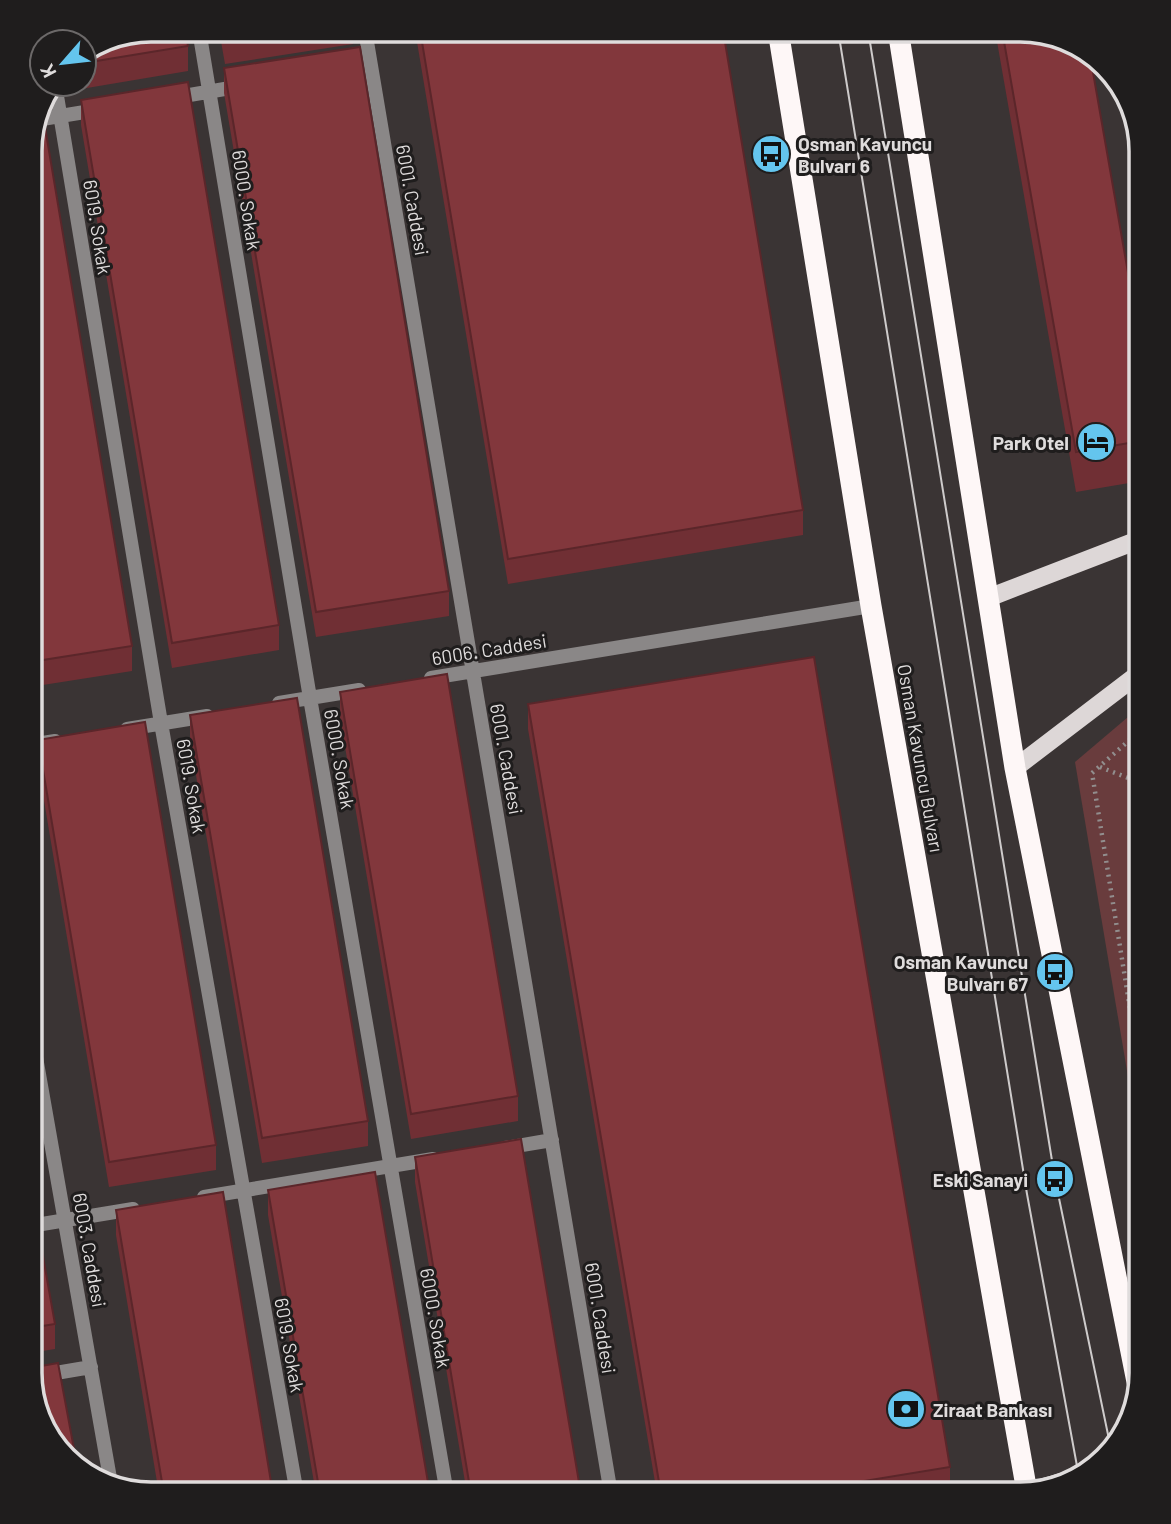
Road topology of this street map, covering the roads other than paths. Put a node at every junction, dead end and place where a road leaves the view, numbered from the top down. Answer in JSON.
{"nodes":[{"id":1,"x":201,"y":42,"type":"edge"},
{"id":2,"x":365,"y":42,"type":"edge"},
{"id":3,"x":780,"y":42,"type":"edge"},
{"id":4,"x":900,"y":42,"type":"edge"},
{"id":5,"x":250,"y":85,"type":"edge"},
{"id":6,"x":209,"y":92,"type":"junction"},
{"id":7,"x":57,"y":98,"type":"edge"},
{"id":8,"x":155,"y":101,"type":"edge"},
{"id":9,"x":114,"y":107,"type":"edge"},
{"id":10,"x":60,"y":116,"type":"junction"},
{"id":11,"x":48,"y":118,"type":"edge"},
{"id":12,"x":1129,"y":543,"type":"edge"},
{"id":13,"x":988,"y":598,"type":"junction"},
{"id":14,"x":871,"y":606,"type":"junction"},
{"id":15,"x":473,"y":671,"type":"junction"},
{"id":16,"x":419,"y":680,"type":"edge"},
{"id":17,"x":1129,"y":681,"type":"edge"},
{"id":18,"x":378,"y":687,"type":"edge"},
{"id":19,"x":310,"y":698,"type":"junction"},
{"id":20,"x":270,"y":705,"type":"edge"},
{"id":21,"x":215,"y":714,"type":"edge"},
{"id":22,"x":161,"y":723,"type":"junction"},
{"id":23,"x":108,"y":732,"type":"edge"},
{"id":24,"x":69,"y":739,"type":"edge"},
{"id":25,"x":42,"y":743,"type":"edge"},
{"id":26,"x":1015,"y":768,"type":"junction"},
{"id":27,"x":42,"y":1110,"type":"edge"},
{"id":28,"x":552,"y":1140,"type":"junction"},
{"id":29,"x":485,"y":1151,"type":"edge"},
{"id":30,"x":444,"y":1158,"type":"edge"},
{"id":31,"x":391,"y":1167,"type":"junction"},
{"id":32,"x":243,"y":1191,"type":"junction"},
{"id":33,"x":188,"y":1200,"type":"edge"},
{"id":34,"x":147,"y":1206,"type":"edge"},
{"id":35,"x":65,"y":1220,"type":"junction"},
{"id":36,"x":42,"y":1224,"type":"edge"},
{"id":37,"x":1129,"y":1342,"type":"edge"},
{"id":38,"x":91,"y":1367,"type":"junction"},
{"id":39,"x":42,"y":1375,"type":"edge"},
{"id":40,"x":109,"y":1473,"type":"edge"},
{"id":41,"x":295,"y":1482,"type":"edge"},
{"id":42,"x":445,"y":1482,"type":"edge"},
{"id":43,"x":609,"y":1482,"type":"edge"},
{"id":44,"x":1025,"y":1482,"type":"edge"}],
"edges":[{"from":1,"to":6,"type":"street","name":"6000. Sokak"},
{"from":2,"to":15,"type":"street","name":"6001. Caddesi"},
{"from":3,"to":14,"type":"highway","name":"Osman Kavuncu Bulvarı"},
{"from":4,"to":13,"type":"highway"},
{"from":5,"to":6,"type":"street"},
{"from":6,"to":8,"type":"street"},
{"from":6,"to":19,"type":"street","name":"6000. Sokak"},
{"from":7,"to":10,"type":"street","name":"6019. Sokak"},
{"from":9,"to":10,"type":"street"},
{"from":10,"to":11,"type":"street"},
{"from":10,"to":22,"type":"street","name":"6019. Sokak"},
{"from":12,"to":13,"type":"main road"},
{"from":13,"to":26,"type":"highway"},
{"from":14,"to":15,"type":"street","name":"6006. Caddesi"},
{"from":14,"to":44,"type":"highway","name":"Osman Kavuncu Bulvarı"},
{"from":15,"to":16,"type":"street","name":"6006. Caddesi"},
{"from":15,"to":28,"type":"street","name":"6001. Caddesi"},
{"from":17,"to":26,"type":"main road"},
{"from":18,"to":19,"type":"street"},
{"from":19,"to":20,"type":"street"},
{"from":19,"to":31,"type":"street","name":"6000. Sokak"},
{"from":21,"to":22,"type":"street"},
{"from":22,"to":23,"type":"street"},
{"from":22,"to":32,"type":"street","name":"6019. Sokak"},
{"from":24,"to":25,"type":"street"},
{"from":26,"to":37,"type":"highway"},
{"from":27,"to":35,"type":"street","name":"6003. Caddesi"},
{"from":28,"to":29,"type":"street"},
{"from":28,"to":43,"type":"street","name":"6001. Caddesi"},
{"from":30,"to":31,"type":"street"},
{"from":31,"to":32,"type":"street"},
{"from":31,"to":42,"type":"street","name":"6000. Sokak"},
{"from":32,"to":33,"type":"street"},
{"from":32,"to":41,"type":"street","name":"6019. Sokak"},
{"from":34,"to":35,"type":"street"},
{"from":35,"to":36,"type":"street"},
{"from":35,"to":38,"type":"street","name":"6003. Caddesi"},
{"from":38,"to":39,"type":"street"},
{"from":38,"to":40,"type":"street","name":"6003. Caddesi"}]}
